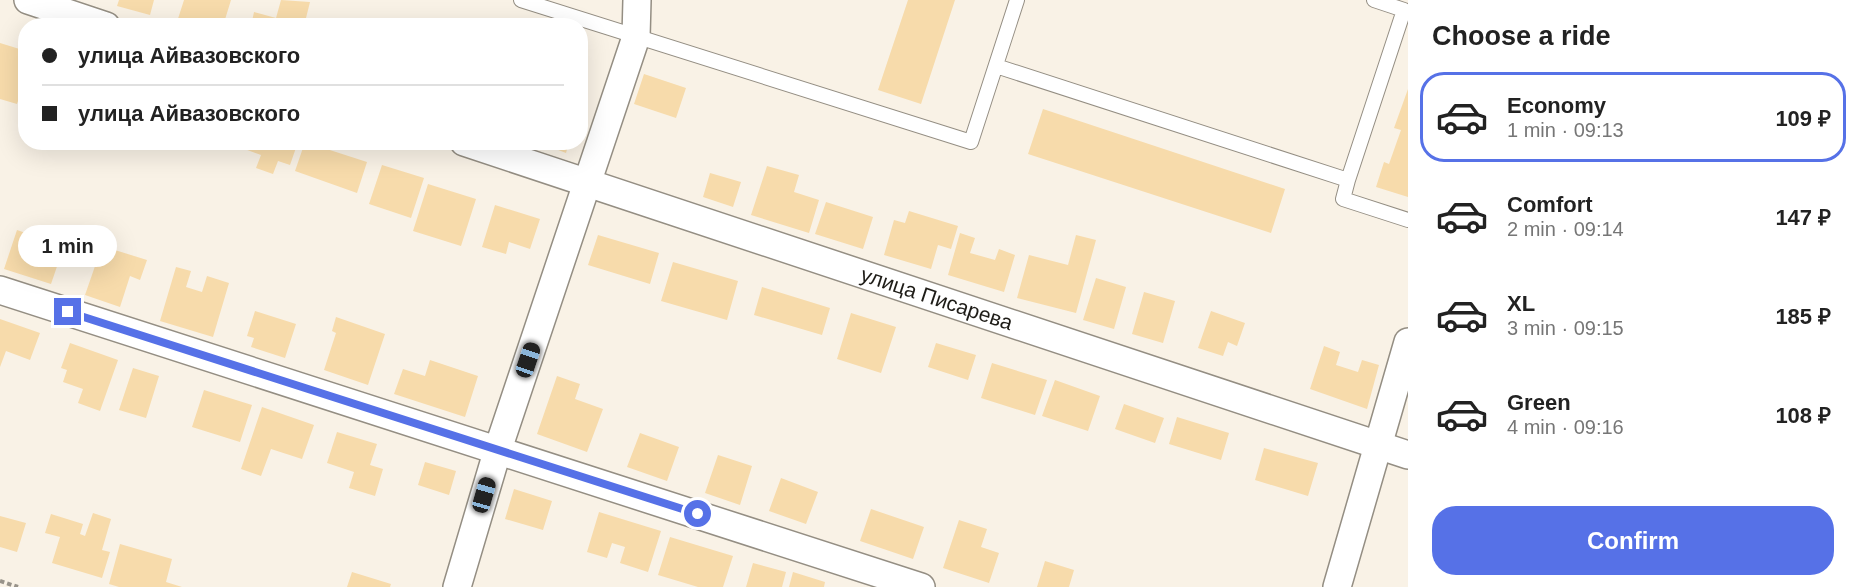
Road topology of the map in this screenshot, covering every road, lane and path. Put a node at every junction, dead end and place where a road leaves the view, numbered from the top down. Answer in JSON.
{"nodes":[{"id":1,"x":28,"y":0,"type":"edge"},
{"id":2,"x":521,"y":0,"type":"edge"},
{"id":3,"x":638,"y":0,"type":"edge"},
{"id":4,"x":1017,"y":0,"type":"edge"},
{"id":5,"x":1374,"y":0,"type":"edge"},
{"id":6,"x":82,"y":18,"type":"edge"},
{"id":7,"x":577,"y":18,"type":"edge"},
{"id":8,"x":588,"y":22,"type":"edge"},
{"id":9,"x":636,"y":37,"type":"junction"},
{"id":10,"x":996,"y":66,"type":"junction"},
{"id":11,"x":488,"y":150,"type":"edge"},
{"id":12,"x":1348,"y":180,"type":"junction"},
{"id":13,"x":588,"y":183,"type":"junction"},
{"id":14,"x":1408,"y":220,"type":"edge"},
{"id":15,"x":0,"y":290,"type":"edge"},
{"id":16,"x":1408,"y":342,"type":"edge"},
{"id":17,"x":1378,"y":446,"type":"junction"},
{"id":18,"x":498,"y":449,"type":"junction"},
{"id":19,"x":1408,"y":455,"type":"edge"},
{"id":20,"x":0,"y":581,"type":"edge"},
{"id":21,"x":18,"y":587,"type":"edge"},
{"id":22,"x":457,"y":587,"type":"edge"},
{"id":23,"x":921,"y":587,"type":"edge"},
{"id":24,"x":1337,"y":587,"type":"edge"}],
"edges":[{"from":1,"to":6,"type":"street"},
{"from":2,"to":7,"type":"lane"},
{"from":3,"to":9,"type":"street"},
{"from":4,"to":10,"type":"lane"},
{"from":5,"to":12,"type":"lane"},
{"from":8,"to":9,"type":"lane"},
{"from":9,"to":10,"type":"lane"},
{"from":9,"to":13,"type":"street"},
{"from":10,"to":12,"type":"lane"},
{"from":11,"to":13,"type":"street","name":"улица Писарева"},
{"from":12,"to":14,"type":"lane"},
{"from":13,"to":17,"type":"street","name":"улица Писарева"},
{"from":13,"to":18,"type":"street"},
{"from":15,"to":18,"type":"street"},
{"from":16,"to":17,"type":"street"},
{"from":17,"to":19,"type":"street","name":"улица Писарева"},
{"from":17,"to":24,"type":"street"},
{"from":18,"to":22,"type":"street"},
{"from":18,"to":23,"type":"street"},
{"from":20,"to":21,"type":"path"}]}
